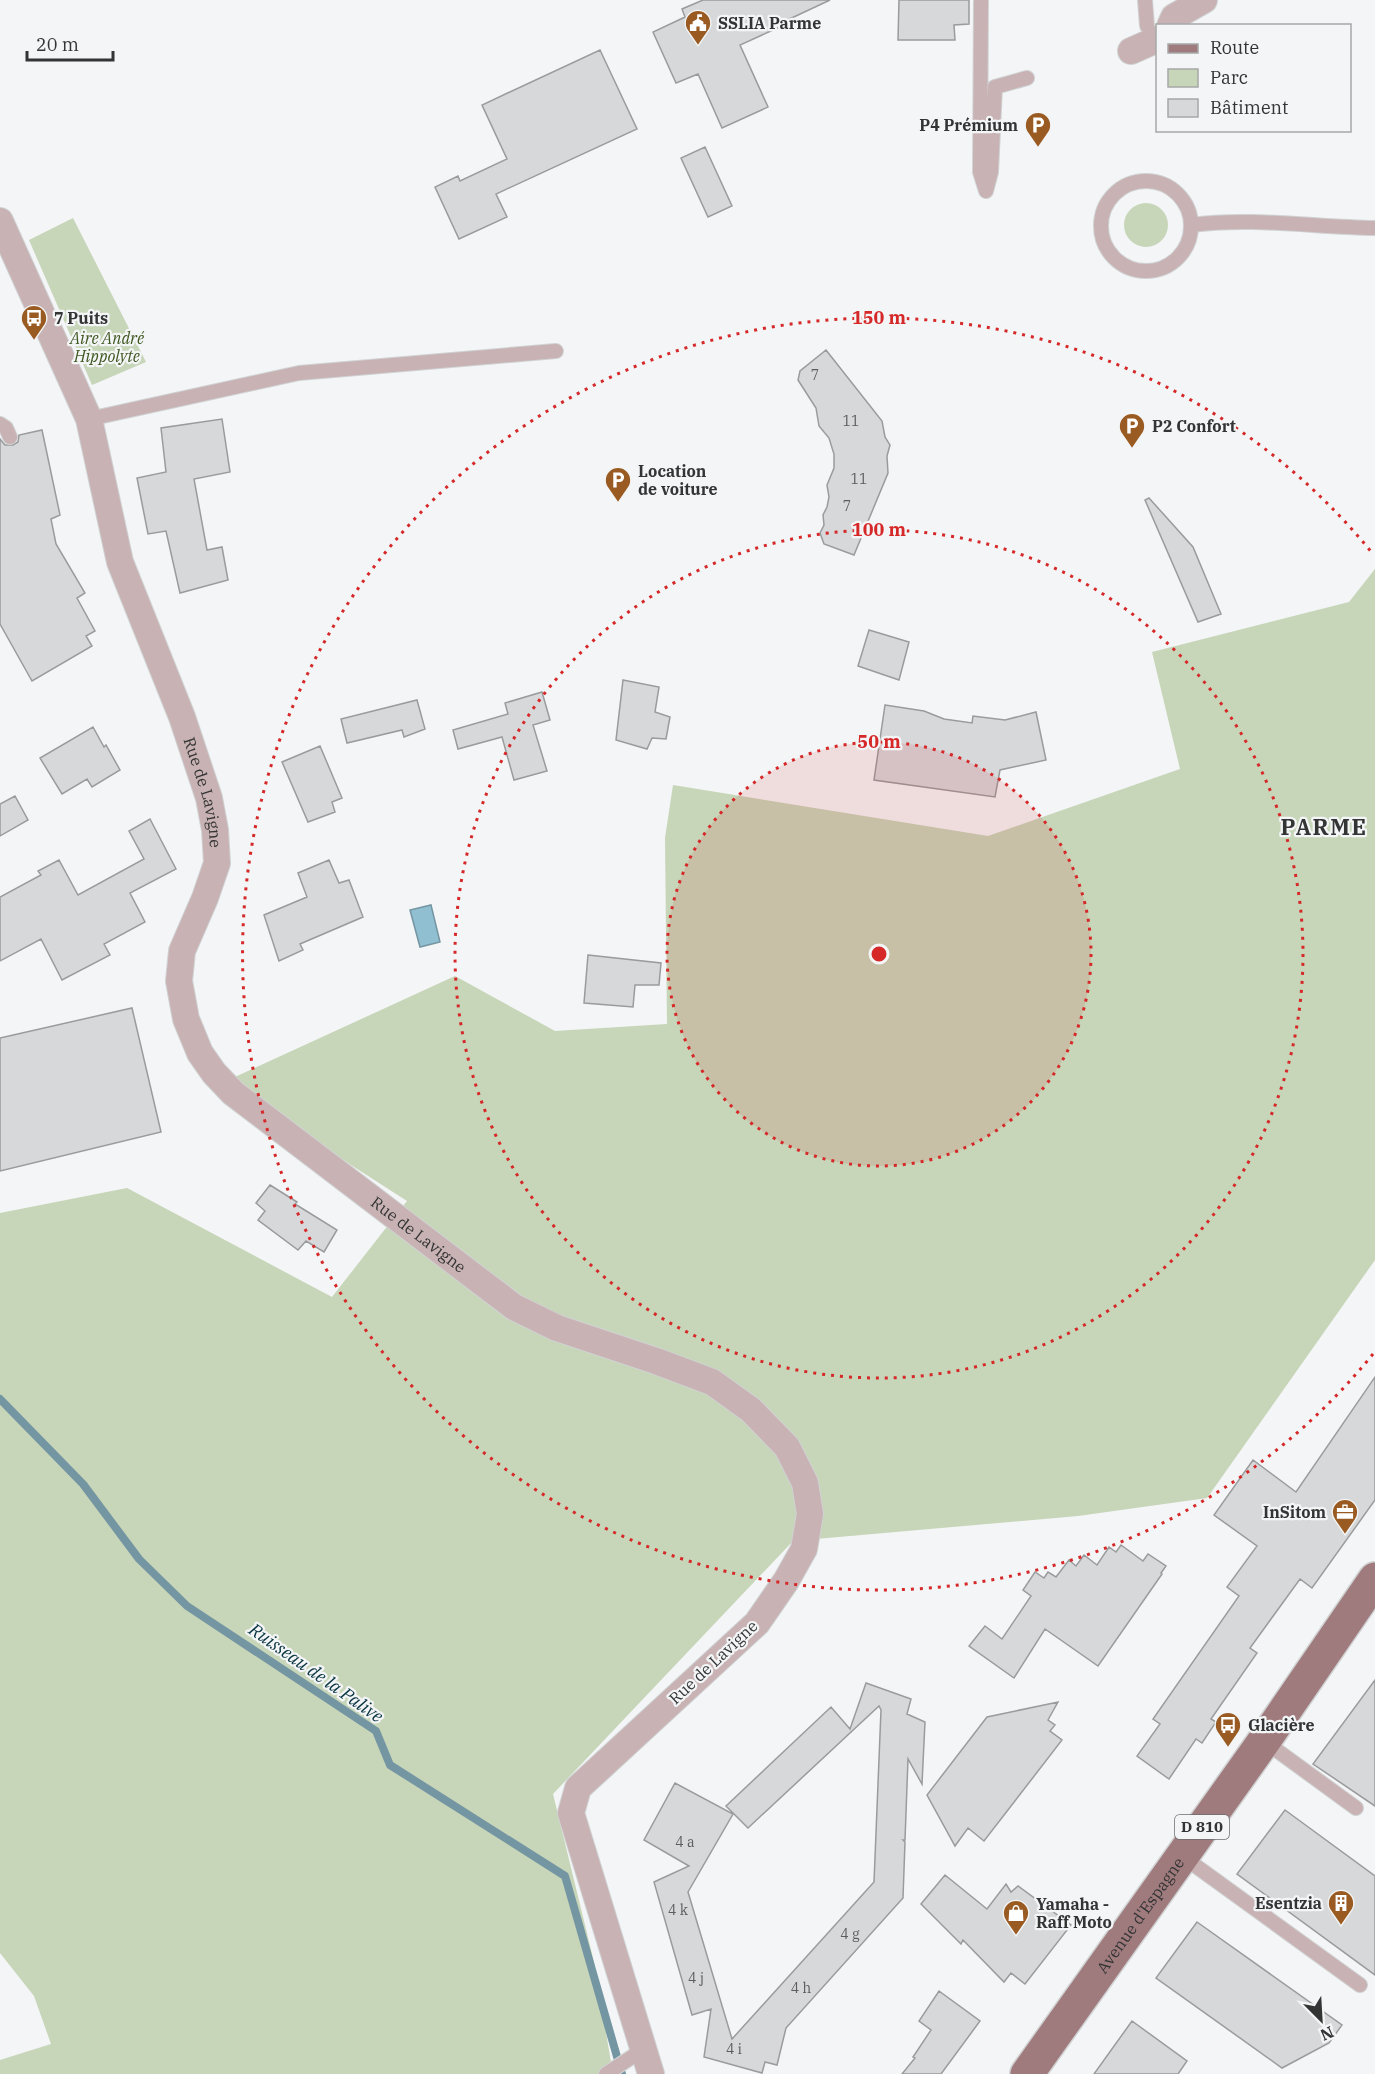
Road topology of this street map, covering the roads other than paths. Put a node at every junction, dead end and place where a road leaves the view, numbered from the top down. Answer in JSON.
{"nodes":[{"id":1,"x":981,"y":0,"type":"edge"},
{"id":2,"x":1144,"y":0,"type":"edge"},
{"id":3,"x":1204,"y":0,"type":"edge"},
{"id":4,"x":1165,"y":24,"type":"edge"},
{"id":5,"x":1156,"y":26,"type":"edge"},
{"id":6,"x":1156,"y":32,"type":"edge"},
{"id":7,"x":1131,"y":51,"type":"dead end"},
{"id":8,"x":1027,"y":78,"type":"dead end"},
{"id":9,"x":0,"y":221,"type":"edge"},
{"id":10,"x":1191,"y":225,"type":"junction"},
{"id":11,"x":1375,"y":228,"type":"edge"},
{"id":12,"x":556,"y":351,"type":"dead end"},
{"id":13,"x":89,"y":419,"type":"junction"},
{"id":14,"x":0,"y":424,"type":"edge"},
{"id":15,"x":10,"y":437,"type":"dead end"},
{"id":16,"x":1375,"y":1579,"type":"edge"},
{"id":17,"x":1264,"y":1741,"type":"junction"},
{"id":18,"x":1356,"y":1808,"type":"dead end"},
{"id":19,"x":1182,"y":1856,"type":"junction"},
{"id":20,"x":1360,"y":1985,"type":"dead end"},
{"id":21,"x":640,"y":2051,"type":"junction"},
{"id":22,"x":611,"y":2071,"type":"edge"},
{"id":23,"x":651,"y":2074,"type":"edge"},
{"id":24,"x":1027,"y":2074,"type":"edge"}],
"edges":[{"from":1,"to":8,"type":"lane"},
{"from":2,"to":5,"type":"lane"},
{"from":3,"to":4,"type":"street"},
{"from":6,"to":7,"type":"street"},
{"from":9,"to":13,"type":"street","name":"Rue de Lavigne"},
{"from":10,"to":10,"type":"lane"},
{"from":10,"to":11,"type":"lane"},
{"from":12,"to":13,"type":"lane"},
{"from":13,"to":21,"type":"street","name":"Rue de Lavigne"},
{"from":14,"to":15,"type":"lane"},
{"from":16,"to":17,"type":"main road","name":"Avenue d'Espagne","number":"D 810"},
{"from":17,"to":18,"type":"lane"},
{"from":17,"to":19,"type":"main road","name":"Avenue d'Espagne","number":"D 810"},
{"from":19,"to":20,"type":"lane"},
{"from":19,"to":24,"type":"main road","name":"Avenue d'Espagne","number":"D 810"},
{"from":21,"to":22,"type":"lane"},
{"from":21,"to":23,"type":"street","name":"Rue de Lavigne"}]}
